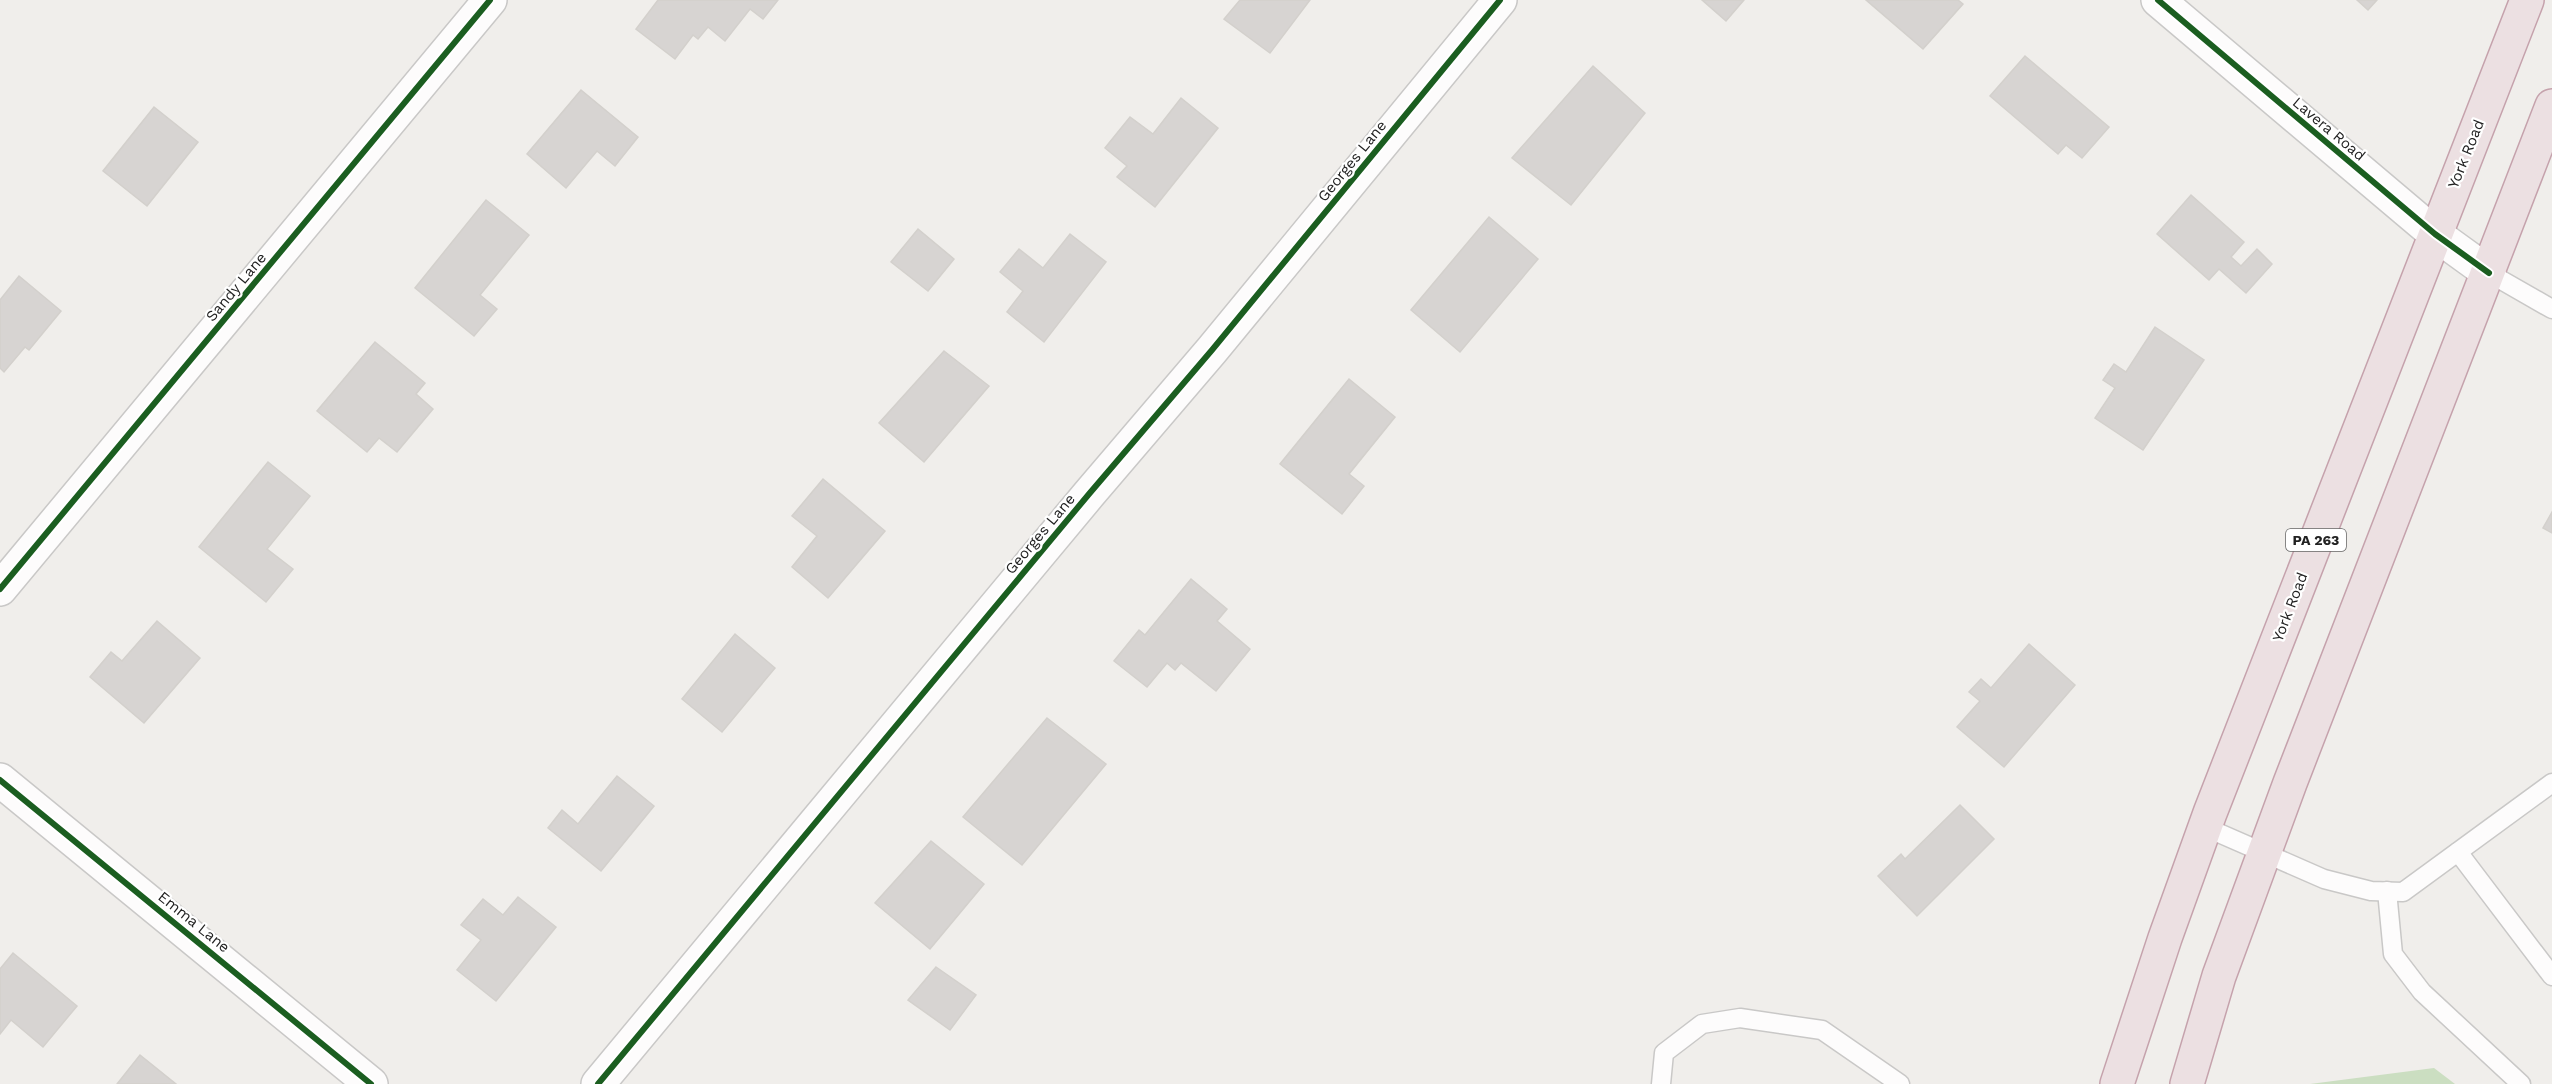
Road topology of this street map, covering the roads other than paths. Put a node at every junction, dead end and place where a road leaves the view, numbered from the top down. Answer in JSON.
{"nodes":[{"id":1,"x":490,"y":0,"type":"edge"},
{"id":2,"x":1500,"y":0,"type":"edge"},
{"id":3,"x":2158,"y":0,"type":"edge"},
{"id":4,"x":2527,"y":0,"type":"edge"},
{"id":5,"x":2552,"y":106,"type":"edge"},
{"id":6,"x":2435,"y":234,"type":"junction"},
{"id":7,"x":2489,"y":273,"type":"junction"},
{"id":8,"x":2552,"y":309,"type":"edge"},
{"id":9,"x":0,"y":589,"type":"edge"},
{"id":10,"x":0,"y":780,"type":"edge"},
{"id":11,"x":2552,"y":783,"type":"edge"},
{"id":12,"x":2205,"y":827,"type":"junction"},
{"id":13,"x":2265,"y":852,"type":"junction"},
{"id":14,"x":2458,"y":852,"type":"junction"},
{"id":15,"x":2386,"y":891,"type":"junction"},
{"id":16,"x":2552,"y":976,"type":"edge"},
{"id":17,"x":371,"y":1084,"type":"edge"},
{"id":18,"x":598,"y":1084,"type":"edge"},
{"id":19,"x":1661,"y":1084,"type":"edge"},
{"id":20,"x":1900,"y":1084,"type":"edge"},
{"id":21,"x":2117,"y":1084,"type":"edge"},
{"id":22,"x":2187,"y":1084,"type":"edge"},
{"id":23,"x":2521,"y":1084,"type":"edge"}],
"edges":[{"from":1,"to":9,"type":"street","name":"Sandy Lane"},
{"from":2,"to":18,"type":"street","name":"Georges Lane"},
{"from":3,"to":6,"type":"street","name":"Lavera Road"},
{"from":4,"to":6,"type":"highway","name":"York Road","number":"PA 263"},
{"from":5,"to":7,"type":"highway"},
{"from":6,"to":7,"type":"street","name":"Lavera Road"},
{"from":6,"to":12,"type":"highway","name":"York Road","number":"PA 263"},
{"from":7,"to":8,"type":"lane"},
{"from":7,"to":13,"type":"highway"},
{"from":10,"to":17,"type":"street","name":"Emma Lane"},
{"from":11,"to":14,"type":"lane"},
{"from":12,"to":13,"type":"lane"},
{"from":12,"to":21,"type":"highway","name":"York Road","number":"PA 263"},
{"from":13,"to":15,"type":"lane"},
{"from":13,"to":22,"type":"highway"},
{"from":14,"to":15,"type":"lane"},
{"from":14,"to":16,"type":"lane"},
{"from":15,"to":23,"type":"lane"},
{"from":19,"to":20,"type":"lane"}]}
